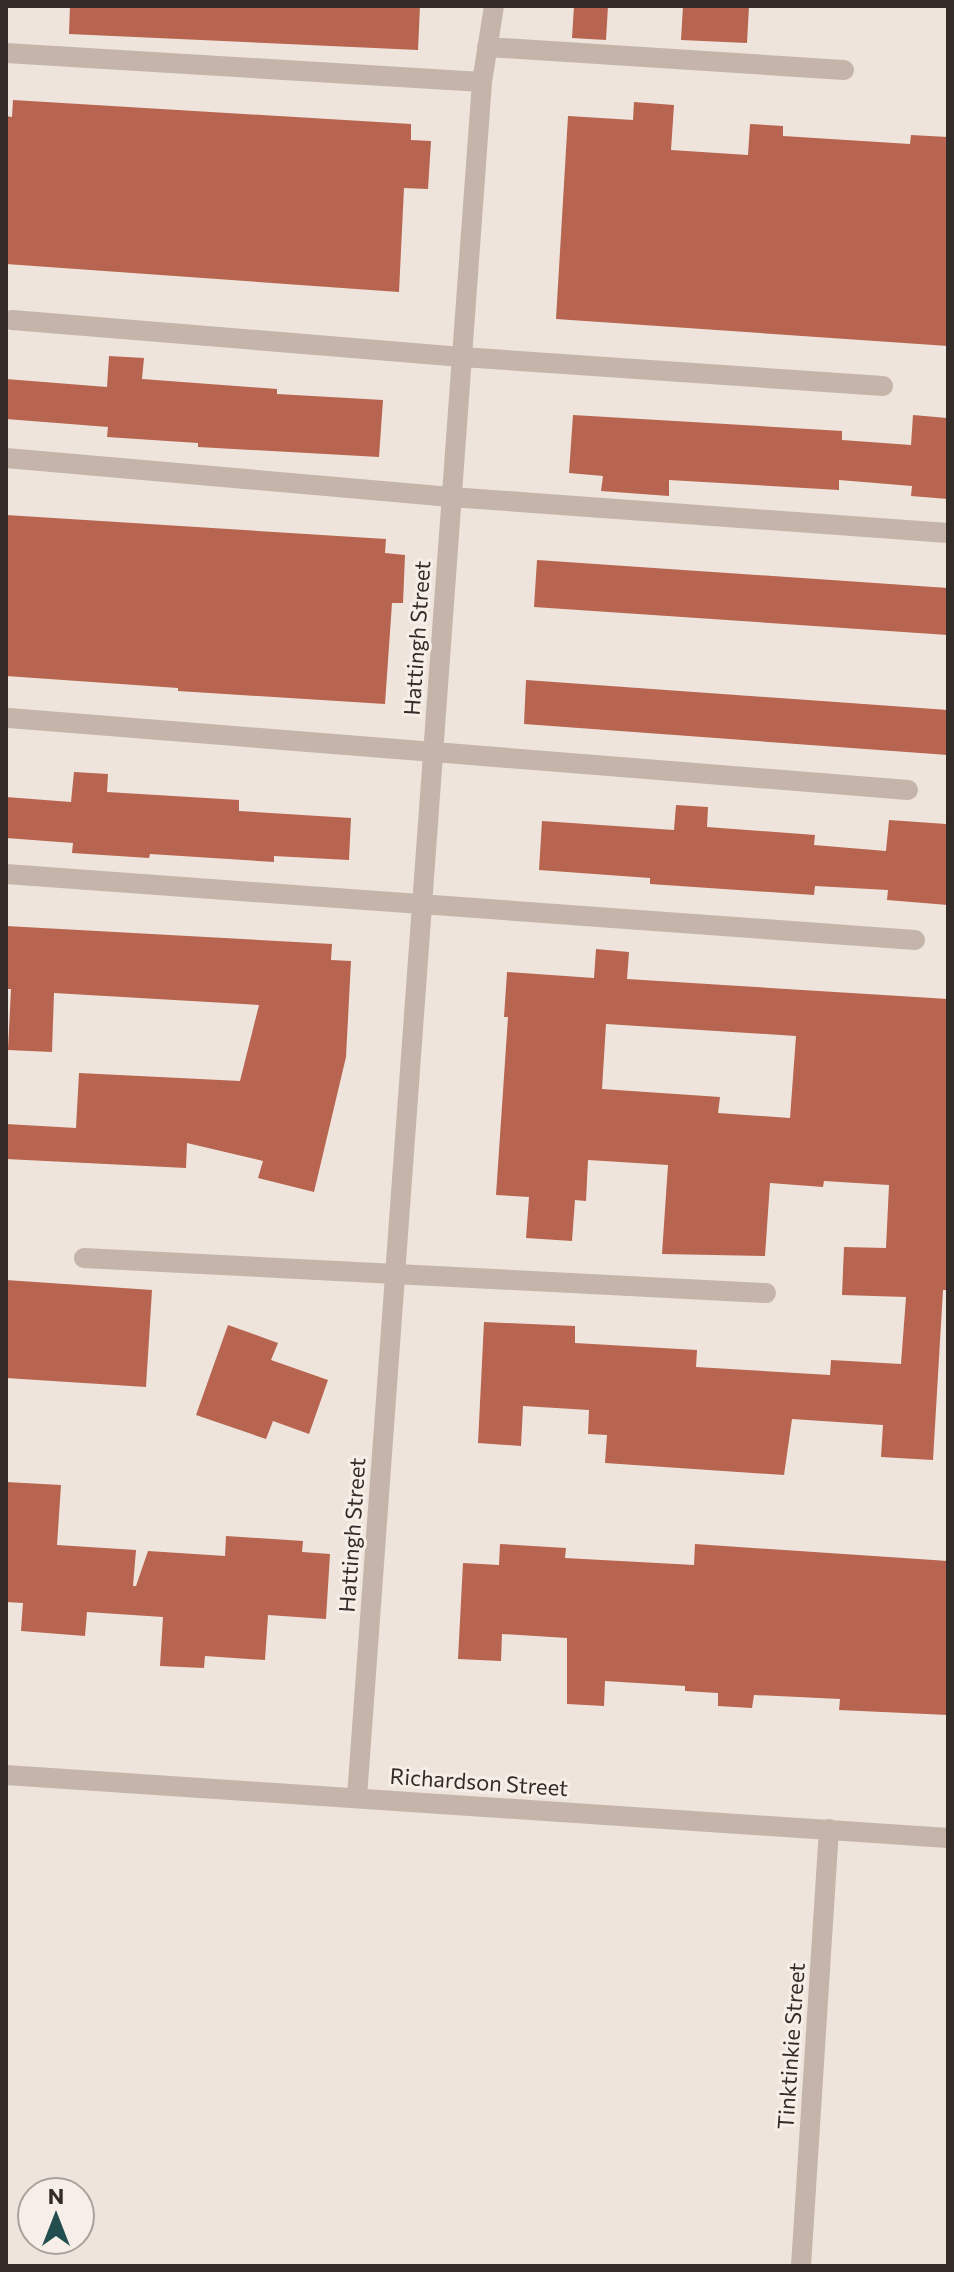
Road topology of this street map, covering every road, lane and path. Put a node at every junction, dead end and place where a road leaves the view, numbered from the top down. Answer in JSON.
{"nodes":[{"id":1,"x":494,"y":6,"type":"edge"},
{"id":2,"x":487,"y":47,"type":"junction"},
{"id":3,"x":6,"y":53,"type":"edge"},
{"id":4,"x":844,"y":70,"type":"dead end"},
{"id":5,"x":482,"y":82,"type":"junction"},
{"id":6,"x":12,"y":320,"type":"dead end"},
{"id":7,"x":462,"y":357,"type":"junction"},
{"id":8,"x":883,"y":386,"type":"dead end"},
{"id":9,"x":6,"y":458,"type":"edge"},
{"id":10,"x":451,"y":497,"type":"junction"},
{"id":11,"x":948,"y":533,"type":"edge"},
{"id":12,"x":9,"y":718,"type":"dead end"},
{"id":13,"x":433,"y":755,"type":"junction"},
{"id":14,"x":908,"y":790,"type":"dead end"},
{"id":15,"x":6,"y":874,"type":"edge"},
{"id":16,"x":421,"y":902,"type":"junction"},
{"id":17,"x":915,"y":940,"type":"dead end"},
{"id":18,"x":84,"y":1258,"type":"dead end"},
{"id":19,"x":394,"y":1275,"type":"junction"},
{"id":20,"x":766,"y":1293,"type":"dead end"},
{"id":21,"x":6,"y":1775,"type":"edge"},
{"id":22,"x":357,"y":1797,"type":"junction"},
{"id":23,"x":829,"y":1829,"type":"junction"},
{"id":24,"x":948,"y":1838,"type":"edge"},
{"id":25,"x":801,"y":2266,"type":"edge"}],
"edges":[{"from":1,"to":2,"type":"street","name":"Hattingh Street"},
{"from":2,"to":4,"type":"street"},
{"from":2,"to":5,"type":"street","name":"Hattingh Street"},
{"from":3,"to":5,"type":"street"},
{"from":5,"to":7,"type":"street","name":"Hattingh Street"},
{"from":6,"to":7,"type":"street"},
{"from":7,"to":8,"type":"street"},
{"from":7,"to":10,"type":"street","name":"Hattingh Street"},
{"from":9,"to":10,"type":"street"},
{"from":10,"to":11,"type":"street"},
{"from":10,"to":13,"type":"street","name":"Hattingh Street"},
{"from":12,"to":13,"type":"street"},
{"from":13,"to":14,"type":"street"},
{"from":13,"to":16,"type":"street","name":"Hattingh Street"},
{"from":15,"to":16,"type":"street"},
{"from":16,"to":17,"type":"street"},
{"from":16,"to":19,"type":"street","name":"Hattingh Street"},
{"from":18,"to":19,"type":"street"},
{"from":19,"to":20,"type":"street"},
{"from":19,"to":22,"type":"street","name":"Hattingh Street"},
{"from":21,"to":22,"type":"street","name":"Richardson Street"},
{"from":22,"to":23,"type":"street","name":"Richardson Street"},
{"from":23,"to":24,"type":"street","name":"Richardson Street"},
{"from":23,"to":25,"type":"street","name":"Tinktinkie Street"}]}
